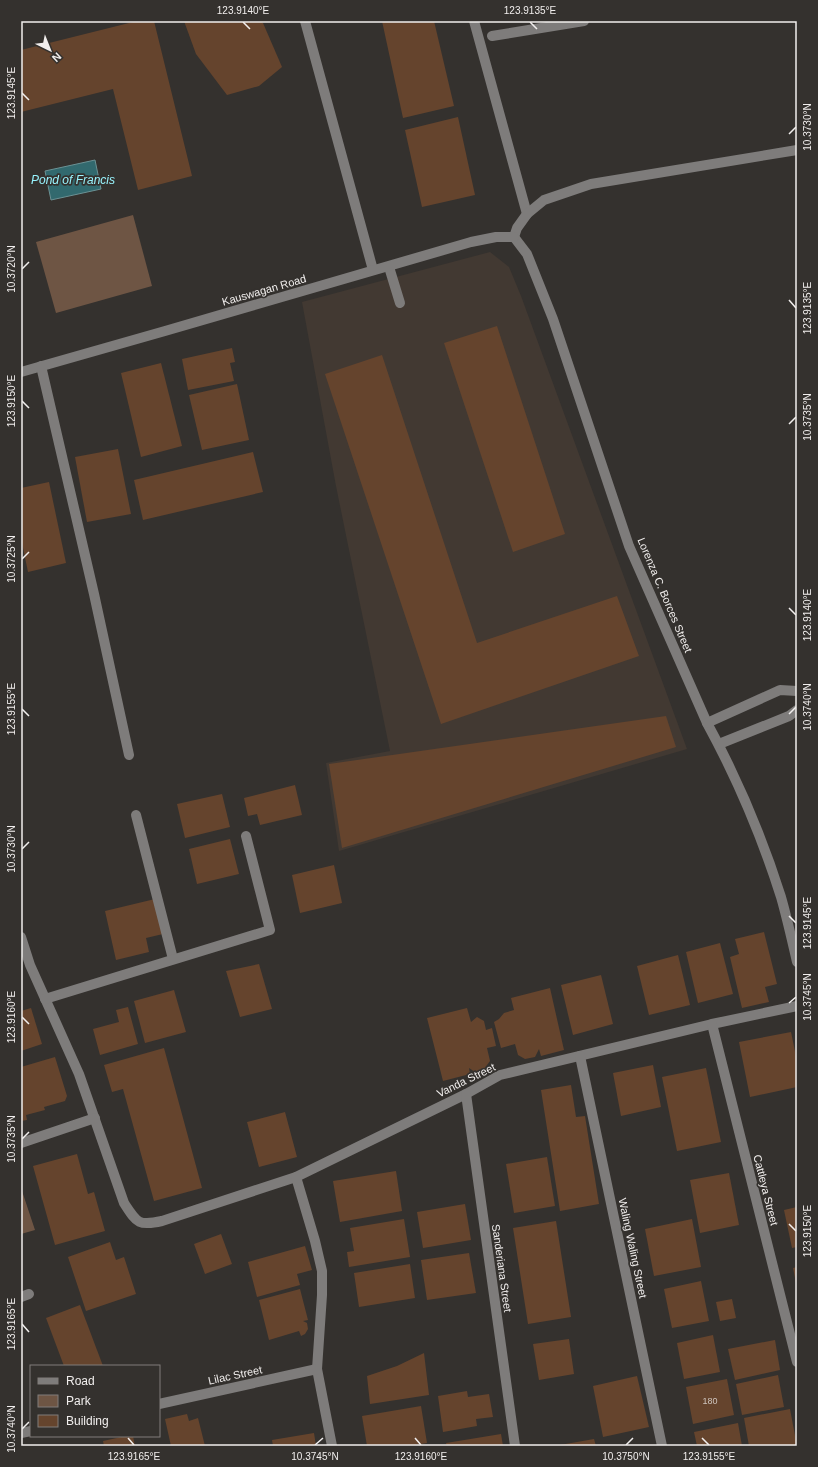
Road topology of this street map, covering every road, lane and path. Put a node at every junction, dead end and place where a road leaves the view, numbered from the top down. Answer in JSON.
{"nodes":[{"id":1,"x":305,"y":21,"type":"edge"},
{"id":2,"x":474,"y":21,"type":"edge"},
{"id":3,"x":584,"y":21,"type":"edge"},
{"id":4,"x":492,"y":36,"type":"dead end"},
{"id":5,"x":797,"y":150,"type":"edge"},
{"id":6,"x":527,"y":214,"type":"junction"},
{"id":7,"x":514,"y":237,"type":"junction"},
{"id":8,"x":389,"y":267,"type":"junction"},
{"id":9,"x":372,"y":270,"type":"junction"},
{"id":10,"x":400,"y":304,"type":"dead end"},
{"id":11,"x":41,"y":366,"type":"junction"},
{"id":12,"x":21,"y":372,"type":"edge"},
{"id":13,"x":797,"y":691,"type":"edge"},
{"id":14,"x":797,"y":710,"type":"edge"},
{"id":15,"x":707,"y":723,"type":"junction"},
{"id":16,"x":719,"y":744,"type":"junction"},
{"id":17,"x":129,"y":755,"type":"dead end"},
{"id":18,"x":136,"y":815,"type":"dead end"},
{"id":19,"x":246,"y":836,"type":"dead end"},
{"id":20,"x":21,"y":937,"type":"edge"},
{"id":21,"x":173,"y":959,"type":"junction"},
{"id":22,"x":797,"y":962,"type":"edge"},
{"id":23,"x":45,"y":999,"type":"junction"},
{"id":24,"x":797,"y":1006,"type":"edge"},
{"id":25,"x":712,"y":1024,"type":"junction"},
{"id":26,"x":580,"y":1056,"type":"junction"},
{"id":27,"x":466,"y":1094,"type":"junction"},
{"id":28,"x":95,"y":1118,"type":"junction"},
{"id":29,"x":21,"y":1143,"type":"edge"},
{"id":30,"x":296,"y":1177,"type":"junction"},
{"id":31,"x":797,"y":1362,"type":"edge"},
{"id":32,"x":317,"y":1369,"type":"junction"},
{"id":33,"x":160,"y":1404,"type":"edge"},
{"id":34,"x":332,"y":1446,"type":"edge"},
{"id":35,"x":515,"y":1446,"type":"edge"},
{"id":36,"x":662,"y":1446,"type":"edge"}],
"edges":[{"from":1,"to":9,"type":"street"},
{"from":2,"to":6,"type":"street"},
{"from":3,"to":4,"type":"street"},
{"from":5,"to":6,"type":"street"},
{"from":6,"to":7,"type":"street"},
{"from":7,"to":8,"type":"street","name":"Kauswagan Road"},
{"from":7,"to":15,"type":"street","name":"Lorenza C. Borces Street"},
{"from":8,"to":9,"type":"street","name":"Kauswagan Road"},
{"from":8,"to":10,"type":"street"},
{"from":9,"to":11,"type":"street","name":"Kauswagan Road"},
{"from":11,"to":12,"type":"street","name":"Kauswagan Road"},
{"from":11,"to":17,"type":"street"},
{"from":13,"to":15,"type":"street"},
{"from":14,"to":16,"type":"street"},
{"from":15,"to":16,"type":"street","name":"Lorenza C. Borces Street"},
{"from":16,"to":22,"type":"street","name":"Lorenza C. Borces Street"},
{"from":18,"to":21,"type":"street"},
{"from":19,"to":21,"type":"street"},
{"from":20,"to":23,"type":"street","name":"Vanda Street"},
{"from":21,"to":23,"type":"street"},
{"from":23,"to":28,"type":"street","name":"Vanda Street"},
{"from":24,"to":25,"type":"street","name":"Vanda Street"},
{"from":25,"to":26,"type":"street","name":"Vanda Street"},
{"from":25,"to":31,"type":"street","name":"Cattleya Street"},
{"from":26,"to":27,"type":"street","name":"Vanda Street"},
{"from":26,"to":36,"type":"street","name":"Waling Waling Street"},
{"from":27,"to":30,"type":"street","name":"Vanda Street"},
{"from":27,"to":35,"type":"street","name":"Sanderiana Street"},
{"from":28,"to":29,"type":"street"},
{"from":28,"to":30,"type":"street","name":"Vanda Street"},
{"from":30,"to":32,"type":"street"},
{"from":32,"to":33,"type":"street","name":"Lilac Street"},
{"from":32,"to":34,"type":"street"}]}
